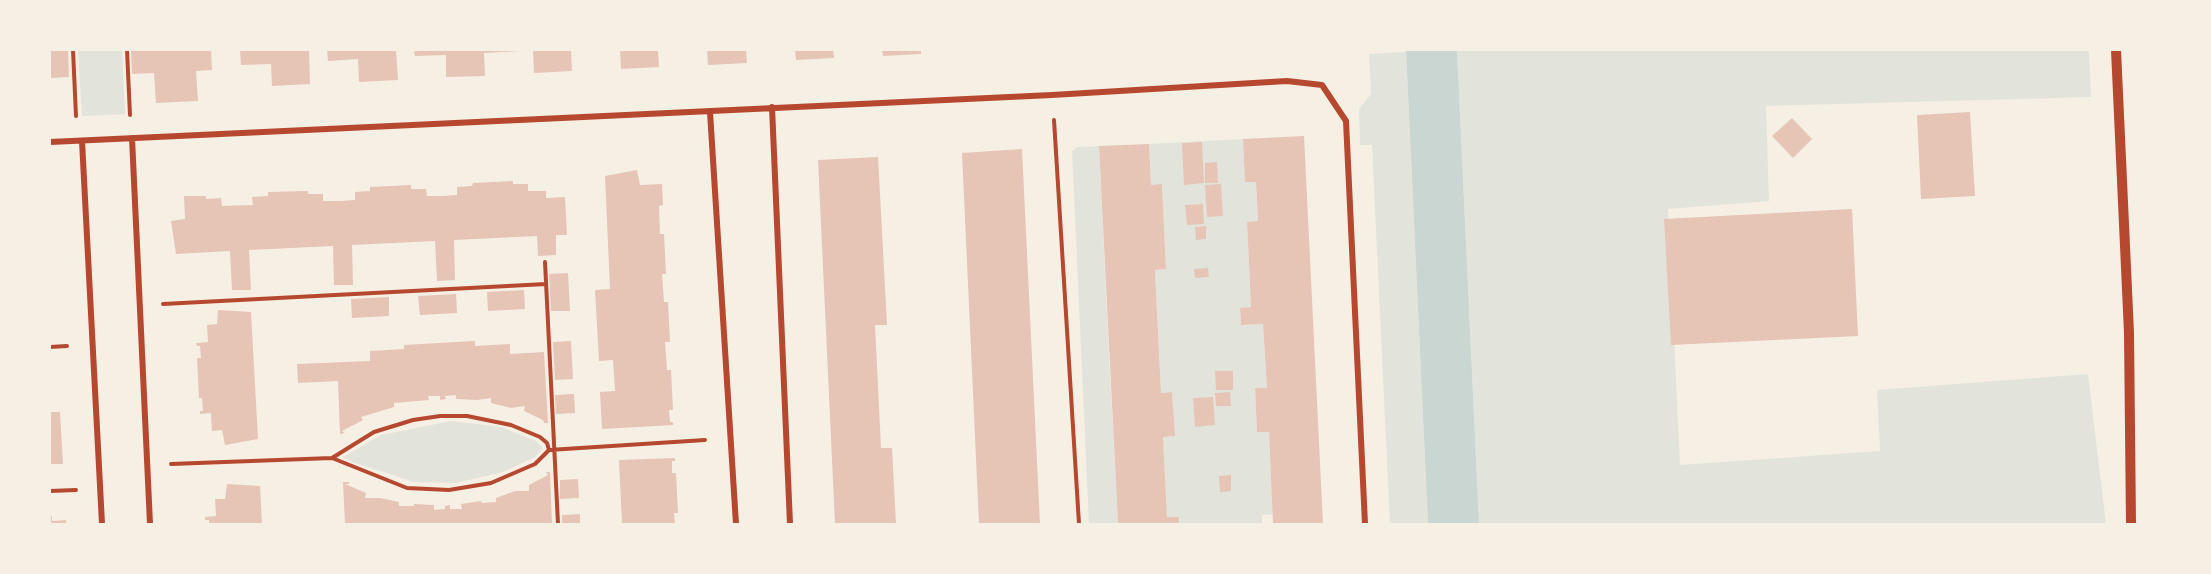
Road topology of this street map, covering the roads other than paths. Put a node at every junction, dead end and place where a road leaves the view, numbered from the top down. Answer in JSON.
{"nodes":[{"id":1,"x":2116,"y":50,"type":"edge"},
{"id":2,"x":772,"y":107,"type":"junction"},
{"id":3,"x":710,"y":112,"type":"junction"},
{"id":4,"x":132,"y":138,"type":"junction"},
{"id":5,"x":82,"y":141,"type":"junction"},
{"id":6,"x":50,"y":142,"type":"edge"},
{"id":7,"x":102,"y":525,"type":"edge"},
{"id":8,"x":150,"y":525,"type":"edge"},
{"id":9,"x":736,"y":525,"type":"edge"},
{"id":10,"x":790,"y":525,"type":"edge"},
{"id":11,"x":1365,"y":525,"type":"edge"},
{"id":12,"x":2130,"y":525,"type":"edge"}],
"edges":[{"from":1,"to":12,"type":"street"},
{"from":2,"to":3,"type":"street"},
{"from":2,"to":10,"type":"street"},
{"from":2,"to":11,"type":"street"},
{"from":3,"to":4,"type":"street"},
{"from":3,"to":9,"type":"street"},
{"from":4,"to":5,"type":"street"},
{"from":4,"to":8,"type":"street"},
{"from":5,"to":6,"type":"street"},
{"from":5,"to":7,"type":"street"}]}
